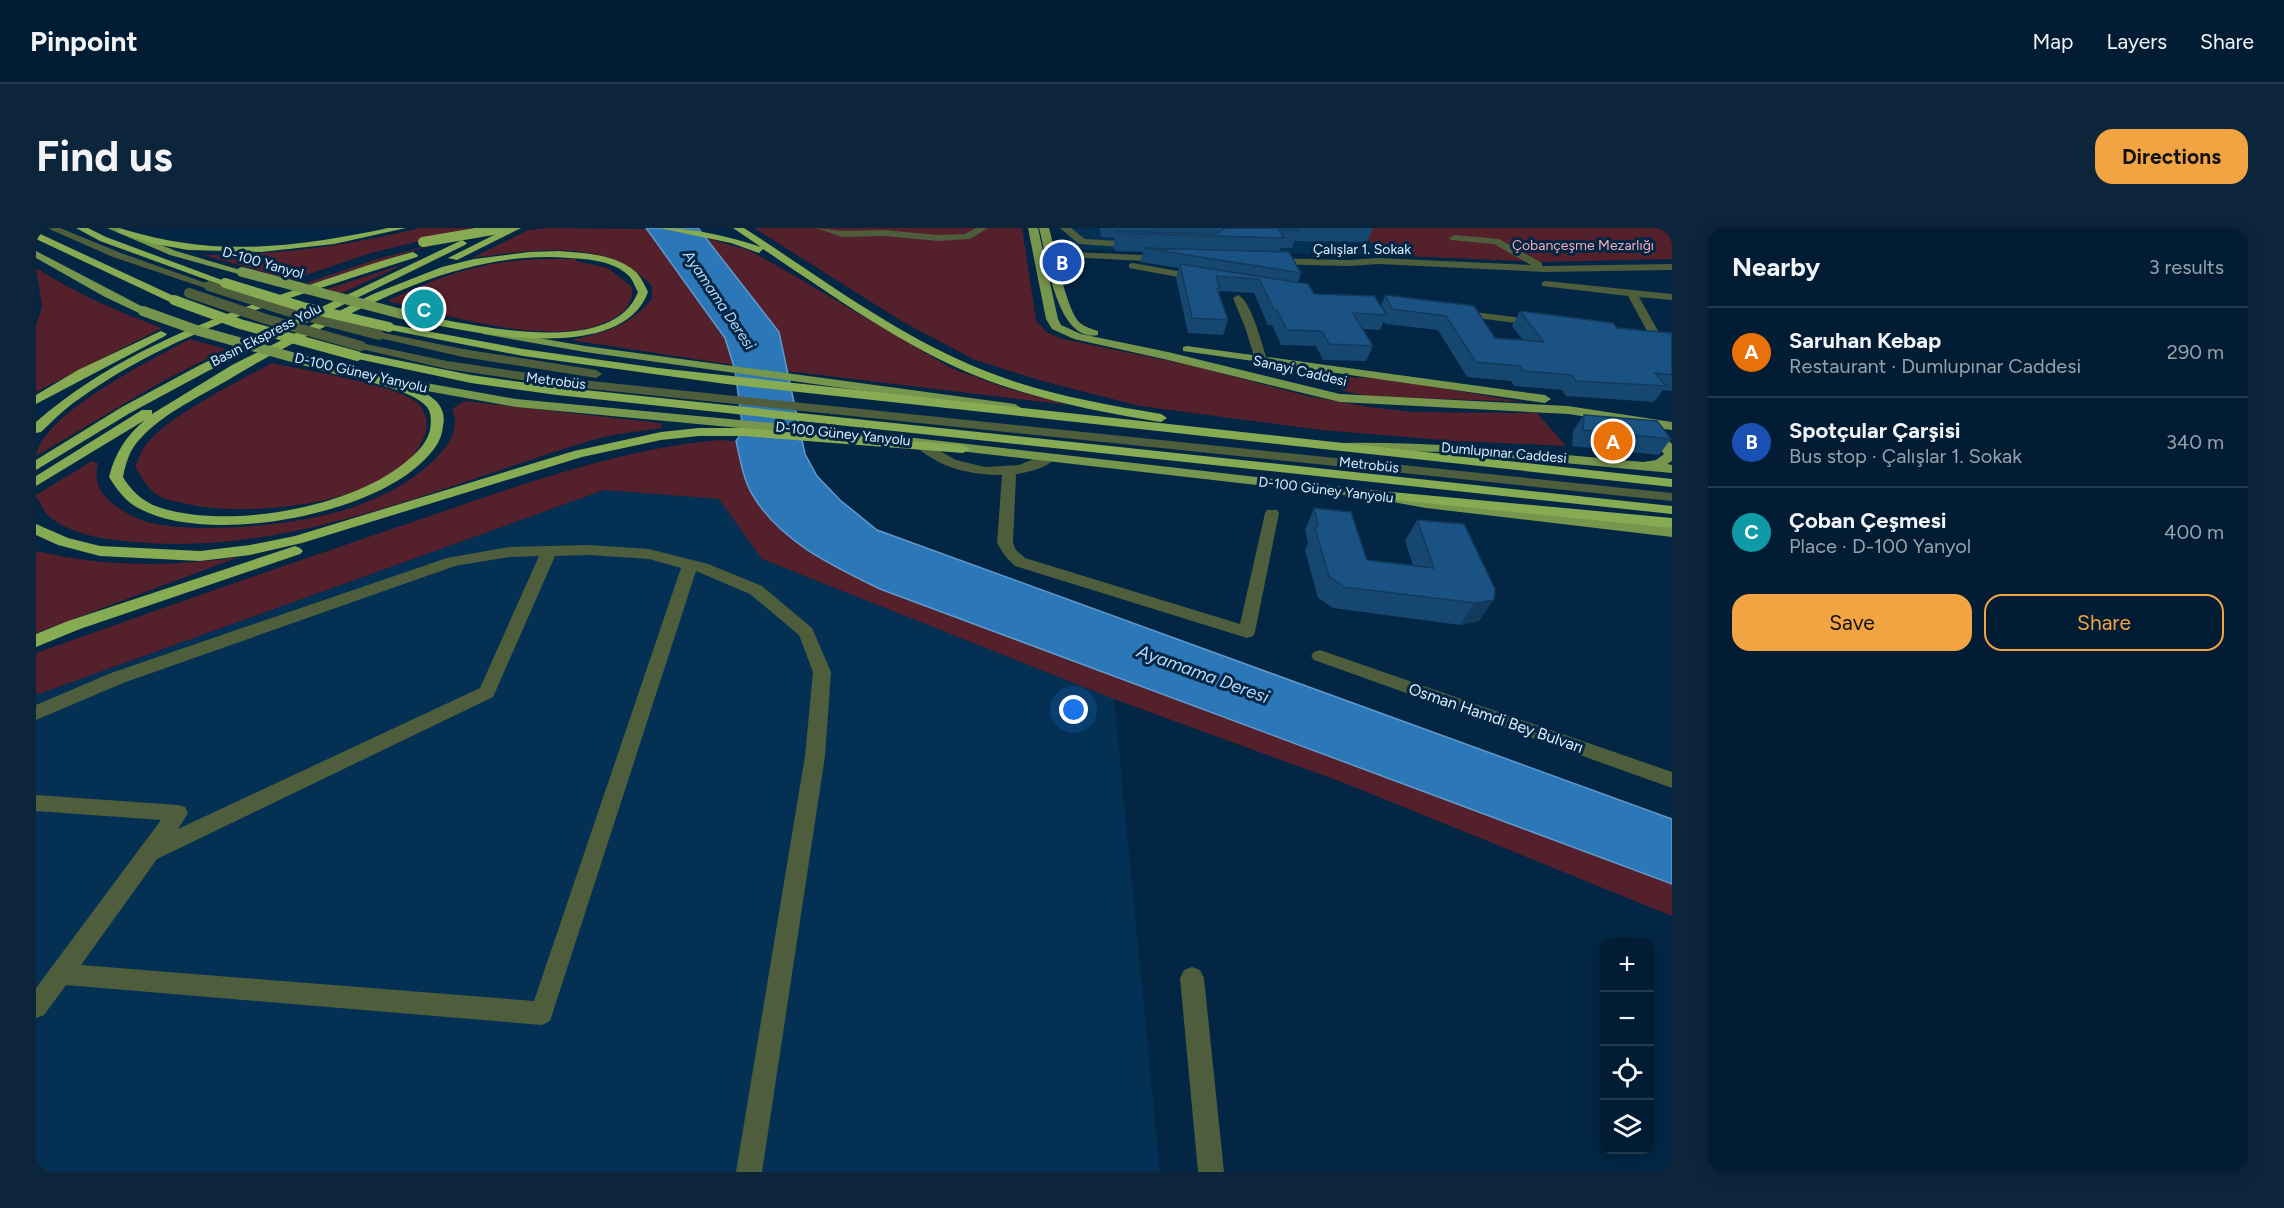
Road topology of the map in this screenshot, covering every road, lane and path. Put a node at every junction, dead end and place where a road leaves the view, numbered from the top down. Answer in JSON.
{"nodes":[{"id":1,"x":52,"y":228,"type":"edge"},
{"id":2,"x":81,"y":228,"type":"edge"},
{"id":3,"x":401,"y":228,"type":"edge"},
{"id":4,"x":482,"y":228,"type":"edge"},
{"id":5,"x":490,"y":228,"type":"edge"},
{"id":6,"x":504,"y":228,"type":"edge"},
{"id":7,"x":516,"y":228,"type":"edge"},
{"id":8,"x":664,"y":228,"type":"edge"},
{"id":9,"x":738,"y":228,"type":"edge"},
{"id":10,"x":821,"y":228,"type":"edge"},
{"id":11,"x":1064,"y":228,"type":"edge"},
{"id":12,"x":117,"y":230,"type":"edge"},
{"id":13,"x":889,"y":230,"type":"edge"},
{"id":14,"x":976,"y":230,"type":"edge"},
{"id":15,"x":1042,"y":231,"type":"edge"},
{"id":16,"x":36,"y":235,"type":"edge"},
{"id":17,"x":69,"y":237,"type":"junction"},
{"id":18,"x":1455,"y":238,"type":"dead end"},
{"id":19,"x":1147,"y":245,"type":"edge"},
{"id":20,"x":1077,"y":249,"type":"junction"},
{"id":21,"x":36,"y":254,"type":"edge"},
{"id":22,"x":1052,"y":254,"type":"junction"},
{"id":23,"x":369,"y":256,"type":"dead end"},
{"id":24,"x":1099,"y":257,"type":"junction"},
{"id":25,"x":1258,"y":258,"type":"edge"},
{"id":26,"x":339,"y":266,"type":"dead end"},
{"id":27,"x":1672,"y":267,"type":"edge"},
{"id":28,"x":799,"y":269,"type":"junction"},
{"id":29,"x":1545,"y":269,"type":"junction"},
{"id":30,"x":1213,"y":280,"type":"edge"},
{"id":31,"x":1546,"y":284,"type":"dead end"},
{"id":32,"x":178,"y":292,"type":"junction"},
{"id":33,"x":1630,"y":292,"type":"junction"},
{"id":34,"x":1672,"y":297,"type":"edge"},
{"id":35,"x":1238,"y":298,"type":"dead end"},
{"id":36,"x":370,"y":299,"type":"junction"},
{"id":37,"x":1449,"y":312,"type":"edge"},
{"id":38,"x":409,"y":316,"type":"junction"},
{"id":39,"x":1552,"y":325,"type":"edge"},
{"id":40,"x":384,"y":331,"type":"junction"},
{"id":41,"x":1655,"y":338,"type":"edge"},
{"id":42,"x":359,"y":351,"type":"junction"},
{"id":43,"x":1261,"y":359,"type":"junction"},
{"id":44,"x":1287,"y":363,"type":"junction"},
{"id":45,"x":245,"y":364,"type":"junction"},
{"id":46,"x":339,"y":370,"type":"junction"},
{"id":47,"x":1349,"y":371,"type":"junction"},
{"id":48,"x":1270,"y":380,"type":"junction"},
{"id":49,"x":1340,"y":398,"type":"junction"},
{"id":50,"x":36,"y":400,"type":"edge"},
{"id":51,"x":1656,"y":414,"type":"junction"},
{"id":52,"x":1086,"y":421,"type":"junction"},
{"id":53,"x":1643,"y":421,"type":"junction"},
{"id":54,"x":1671,"y":424,"type":"edge"},
{"id":55,"x":36,"y":429,"type":"edge"},
{"id":56,"x":1065,"y":432,"type":"junction"},
{"id":57,"x":1261,"y":440,"type":"junction"},
{"id":58,"x":925,"y":447,"type":"junction"},
{"id":59,"x":1335,"y":448,"type":"junction"},
{"id":60,"x":963,"y":449,"type":"junction"},
{"id":61,"x":1049,"y":458,"type":"junction"},
{"id":62,"x":36,"y":466,"type":"edge"},
{"id":63,"x":1644,"y":466,"type":"junction"},
{"id":64,"x":1672,"y":469,"type":"edge"},
{"id":65,"x":1009,"y":472,"type":"junction"},
{"id":66,"x":36,"y":482,"type":"edge"},
{"id":67,"x":1672,"y":483,"type":"edge"},
{"id":68,"x":470,"y":489,"type":"junction"},
{"id":69,"x":1370,"y":494,"type":"junction"},
{"id":70,"x":1672,"y":497,"type":"edge"},
{"id":71,"x":1672,"y":510,"type":"edge"},
{"id":72,"x":1272,"y":513,"type":"dead end"},
{"id":73,"x":1672,"y":523,"type":"edge"},
{"id":74,"x":36,"y":529,"type":"edge"},
{"id":75,"x":1672,"y":532,"type":"edge"},
{"id":76,"x":549,"y":551,"type":"junction"},
{"id":77,"x":690,"y":565,"type":"junction"},
{"id":78,"x":36,"y":641,"type":"edge"},
{"id":79,"x":1320,"y":656,"type":"dead end"},
{"id":80,"x":36,"y":714,"type":"edge"},
{"id":81,"x":1672,"y":780,"type":"edge"},
{"id":82,"x":36,"y":803,"type":"edge"},
{"id":83,"x":150,"y":852,"type":"junction"},
{"id":84,"x":61,"y":974,"type":"junction"},
{"id":85,"x":1192,"y":978,"type":"dead end"},
{"id":86,"x":36,"y":1007,"type":"edge"},
{"id":87,"x":749,"y":1172,"type":"edge"},
{"id":88,"x":1211,"y":1172,"type":"edge"}],
"edges":[{"from":1,"to":17,"type":"street","name":"Metrobüs"},
{"from":2,"to":40,"type":"highway","bridge":true},
{"from":3,"to":12,"type":"highway"},
{"from":4,"to":55,"type":"highway"},
{"from":5,"to":62,"type":"highway","name":"Basın Ekspress Yolu"},
{"from":6,"to":23,"type":"highway","bridge":true},
{"from":7,"to":36,"type":"highway","name":"Basın Ekspress Yolu"},
{"from":8,"to":28,"type":"highway"},
{"from":9,"to":28,"type":"highway"},
{"from":10,"to":13,"type":"street"},
{"from":11,"to":15,"type":"street"},
{"from":11,"to":19,"type":"street"},
{"from":12,"to":38,"type":"main road","name":"D-100 Yanyol","bridge":true},
{"from":13,"to":14,"type":"street"},
{"from":15,"to":20,"type":"street"},
{"from":15,"to":22,"type":"main road","name":"Sanayi Caddesi"},
{"from":15,"to":48,"type":"main road","name":"Sanayi Caddesi"},
{"from":16,"to":32,"type":"highway"},
{"from":17,"to":32,"type":"street","name":"Metrobüs"},
{"from":17,"to":40,"type":"street","name":"Metrobüs","bridge":true},
{"from":18,"to":29,"type":"street"},
{"from":20,"to":24,"type":"street"},
{"from":20,"to":24,"type":"street"},
{"from":21,"to":46,"type":"main road","name":"D-100 Güney Yanyolu","bridge":true},
{"from":22,"to":24,"type":"street"},
{"from":22,"to":43,"type":"main road","name":"Sanayi Caddesi"},
{"from":24,"to":30,"type":"street"},
{"from":25,"to":29,"type":"street","name":"Çalışlar 1. Sokak"},
{"from":26,"to":50,"type":"highway"},
{"from":27,"to":29,"type":"street","name":"Çalışlar 1. Sokak"},
{"from":28,"to":57,"type":"highway"},
{"from":31,"to":33,"type":"street"},
{"from":32,"to":42,"type":"highway","bridge":true},
{"from":33,"to":34,"type":"street"},
{"from":33,"to":41,"type":"street"},
{"from":35,"to":43,"type":"street"},
{"from":36,"to":38,"type":"highway"},
{"from":36,"to":45,"type":"highway","name":"Basın Ekspress Yolu"},
{"from":37,"to":39,"type":"street"},
{"from":38,"to":52,"type":"main road","name":"D-100 Yanyol"},
{"from":40,"to":52,"type":"highway"},
{"from":40,"to":56,"type":"street","name":"Metrobüs"},
{"from":42,"to":56,"type":"street","name":"Metrobüs"},
{"from":42,"to":71,"type":"highway"},
{"from":43,"to":44,"type":"main road","name":"Sanayi Caddesi"},
{"from":44,"to":47,"type":"main road","name":"Sanayi Caddesi"},
{"from":44,"to":48,"type":"main road"},
{"from":45,"to":46,"type":"highway"},
{"from":45,"to":66,"type":"highway","name":"Basın Ekspress Yolu"},
{"from":46,"to":60,"type":"main road","name":"D-100 Güney Yanyolu"},
{"from":47,"to":49,"type":"main road"},
{"from":47,"to":51,"type":"main road","name":"Sanayi Caddesi"},
{"from":48,"to":49,"type":"main road","name":"Sanayi Caddesi"},
{"from":49,"to":53,"type":"main road","name":"Sanayi Caddesi"},
{"from":51,"to":53,"type":"main road"},
{"from":51,"to":54,"type":"main road"},
{"from":52,"to":57,"type":"highway"},
{"from":53,"to":54,"type":"main road","name":"Sanayi Caddesi"},
{"from":53,"to":63,"type":"main road"},
{"from":56,"to":70,"type":"street","name":"Metrobüs"},
{"from":57,"to":59,"type":"highway"},
{"from":58,"to":60,"type":"highway"},
{"from":58,"to":65,"type":"street"},
{"from":58,"to":68,"type":"highway"},
{"from":59,"to":63,"type":"main road","name":"Dumlupınar Caddesi"},
{"from":59,"to":67,"type":"highway"},
{"from":60,"to":61,"type":"main road","name":"D-100 Güney Yanyolu"},
{"from":61,"to":65,"type":"street"},
{"from":61,"to":69,"type":"main road","name":"D-100 Güney Yanyolu"},
{"from":63,"to":64,"type":"main road","name":"Dumlupınar Caddesi"},
{"from":65,"to":72,"type":"street"},
{"from":68,"to":74,"type":"highway"},
{"from":68,"to":78,"type":"highway"},
{"from":69,"to":73,"type":"highway"},
{"from":69,"to":75,"type":"main road","name":"D-100 Güney Yanyolu"},
{"from":76,"to":77,"type":"street"},
{"from":76,"to":80,"type":"street"},
{"from":76,"to":83,"type":"street"},
{"from":77,"to":84,"type":"street"},
{"from":77,"to":87,"type":"street"},
{"from":79,"to":81,"type":"street","name":"Osman Hamdi Bey Bulvarı"},
{"from":82,"to":83,"type":"street"},
{"from":83,"to":84,"type":"street"},
{"from":84,"to":86,"type":"street"},
{"from":85,"to":88,"type":"street"}]}
